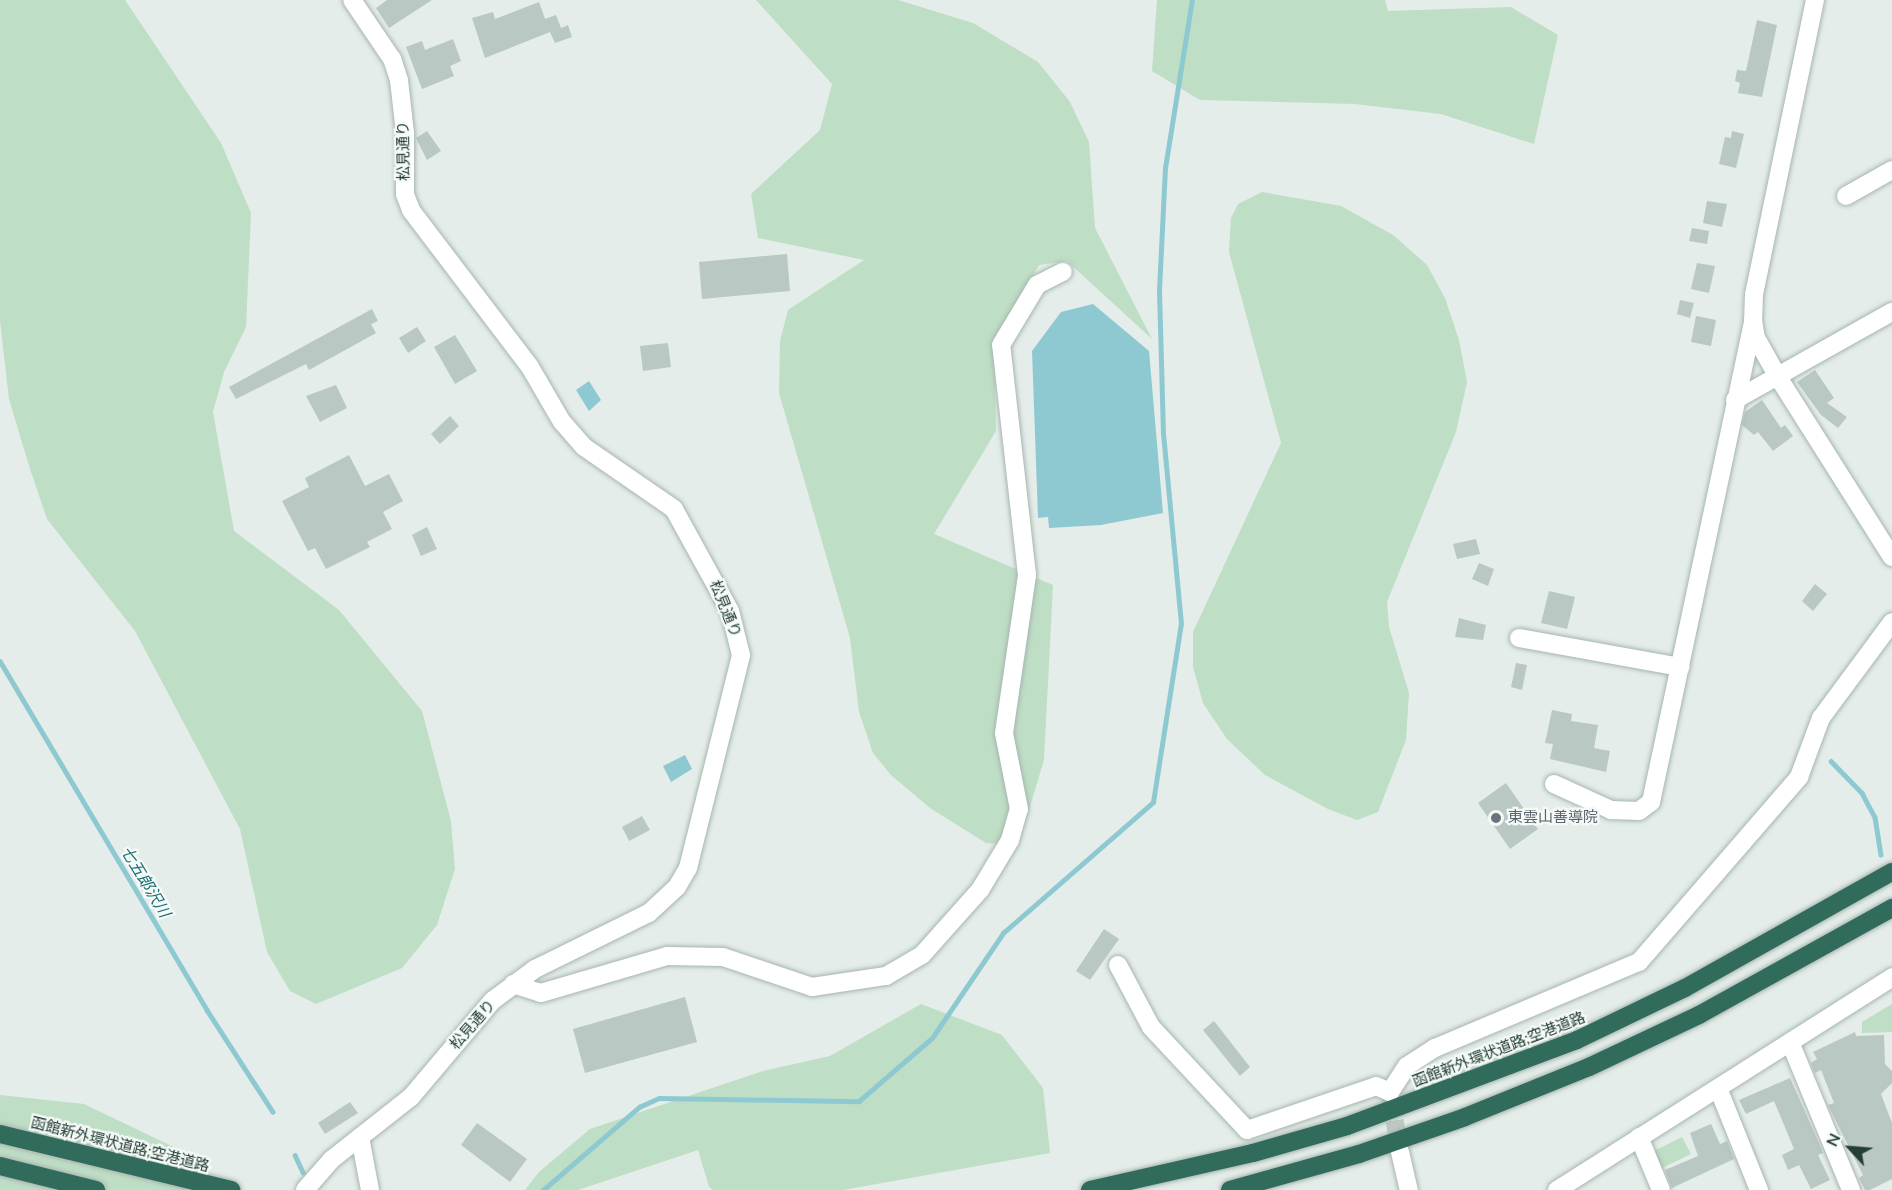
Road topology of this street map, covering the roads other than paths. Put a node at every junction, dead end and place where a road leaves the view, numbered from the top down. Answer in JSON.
{"nodes":[{"id":1,"x":352,"y":0,"type":"edge"},
{"id":2,"x":1815,"y":0,"type":"edge"},
{"id":3,"x":1892,"y":170,"type":"edge"},
{"id":4,"x":1846,"y":196,"type":"dead end"},
{"id":5,"x":1063,"y":272,"type":"dead end"},
{"id":6,"x":1892,"y":312,"type":"edge"},
{"id":7,"x":1753,"y":320,"type":"junction"},
{"id":8,"x":1778,"y":377,"type":"junction"},
{"id":9,"x":1735,"y":400,"type":"junction"},
{"id":10,"x":1892,"y":557,"type":"edge"},
{"id":11,"x":1892,"y":622,"type":"edge"},
{"id":12,"x":1519,"y":638,"type":"dead end"},
{"id":13,"x":1680,"y":667,"type":"junction"},
{"id":14,"x":1554,"y":784,"type":"dead end"},
{"id":15,"x":1892,"y":872,"type":"edge"},
{"id":16,"x":1892,"y":908,"type":"edge"},
{"id":17,"x":1118,"y":965,"type":"dead end"},
{"id":18,"x":1892,"y":977,"type":"edge"},
{"id":19,"x":513,"y":984,"type":"junction"},
{"id":20,"x":1790,"y":1042,"type":"junction"},
{"id":21,"x":1718,"y":1088,"type":"junction"},
{"id":22,"x":0,"y":1134,"type":"edge"},
{"id":23,"x":360,"y":1137,"type":"junction"},
{"id":24,"x":1639,"y":1137,"type":"junction"},
{"id":25,"x":1400,"y":1152,"type":"tunnel mouth"},
{"id":26,"x":0,"y":1166,"type":"edge"},
{"id":27,"x":1560,"y":1189,"type":"edge"},
{"id":28,"x":96,"y":1190,"type":"edge"},
{"id":29,"x":231,"y":1190,"type":"edge"},
{"id":30,"x":304,"y":1190,"type":"edge"},
{"id":31,"x":370,"y":1190,"type":"edge"},
{"id":32,"x":1090,"y":1190,"type":"edge"},
{"id":33,"x":1230,"y":1190,"type":"edge"},
{"id":34,"x":1409,"y":1190,"type":"edge"},
{"id":35,"x":1661,"y":1190,"type":"edge"},
{"id":36,"x":1760,"y":1190,"type":"edge"},
{"id":37,"x":1851,"y":1190,"type":"edge"}],
"edges":[{"from":1,"to":19,"type":"street","name":"松見通り"},
{"from":2,"to":7,"type":"street"},
{"from":3,"to":4,"type":"street"},
{"from":5,"to":19,"type":"street"},
{"from":6,"to":8,"type":"street"},
{"from":7,"to":8,"type":"street"},
{"from":7,"to":9,"type":"street"},
{"from":8,"to":9,"type":"street"},
{"from":8,"to":10,"type":"street"},
{"from":9,"to":13,"type":"street"},
{"from":11,"to":17,"type":"street"},
{"from":12,"to":13,"type":"street"},
{"from":13,"to":14,"type":"street"},
{"from":15,"to":32,"type":"highway","name":"函館新外環状道路;空港道路"},
{"from":16,"to":33,"type":"highway"},
{"from":18,"to":20,"type":"street"},
{"from":19,"to":23,"type":"street","name":"松見通り"},
{"from":20,"to":21,"type":"street"},
{"from":20,"to":37,"type":"street"},
{"from":21,"to":24,"type":"street"},
{"from":21,"to":36,"type":"street"},
{"from":22,"to":29,"type":"highway","name":"函館新外環状道路;空港道路"},
{"from":23,"to":30,"type":"street","name":"松見通り"},
{"from":23,"to":31,"type":"street"},
{"from":24,"to":27,"type":"street"},
{"from":24,"to":35,"type":"street"},
{"from":25,"to":34,"type":"street"},
{"from":26,"to":28,"type":"highway"}]}
